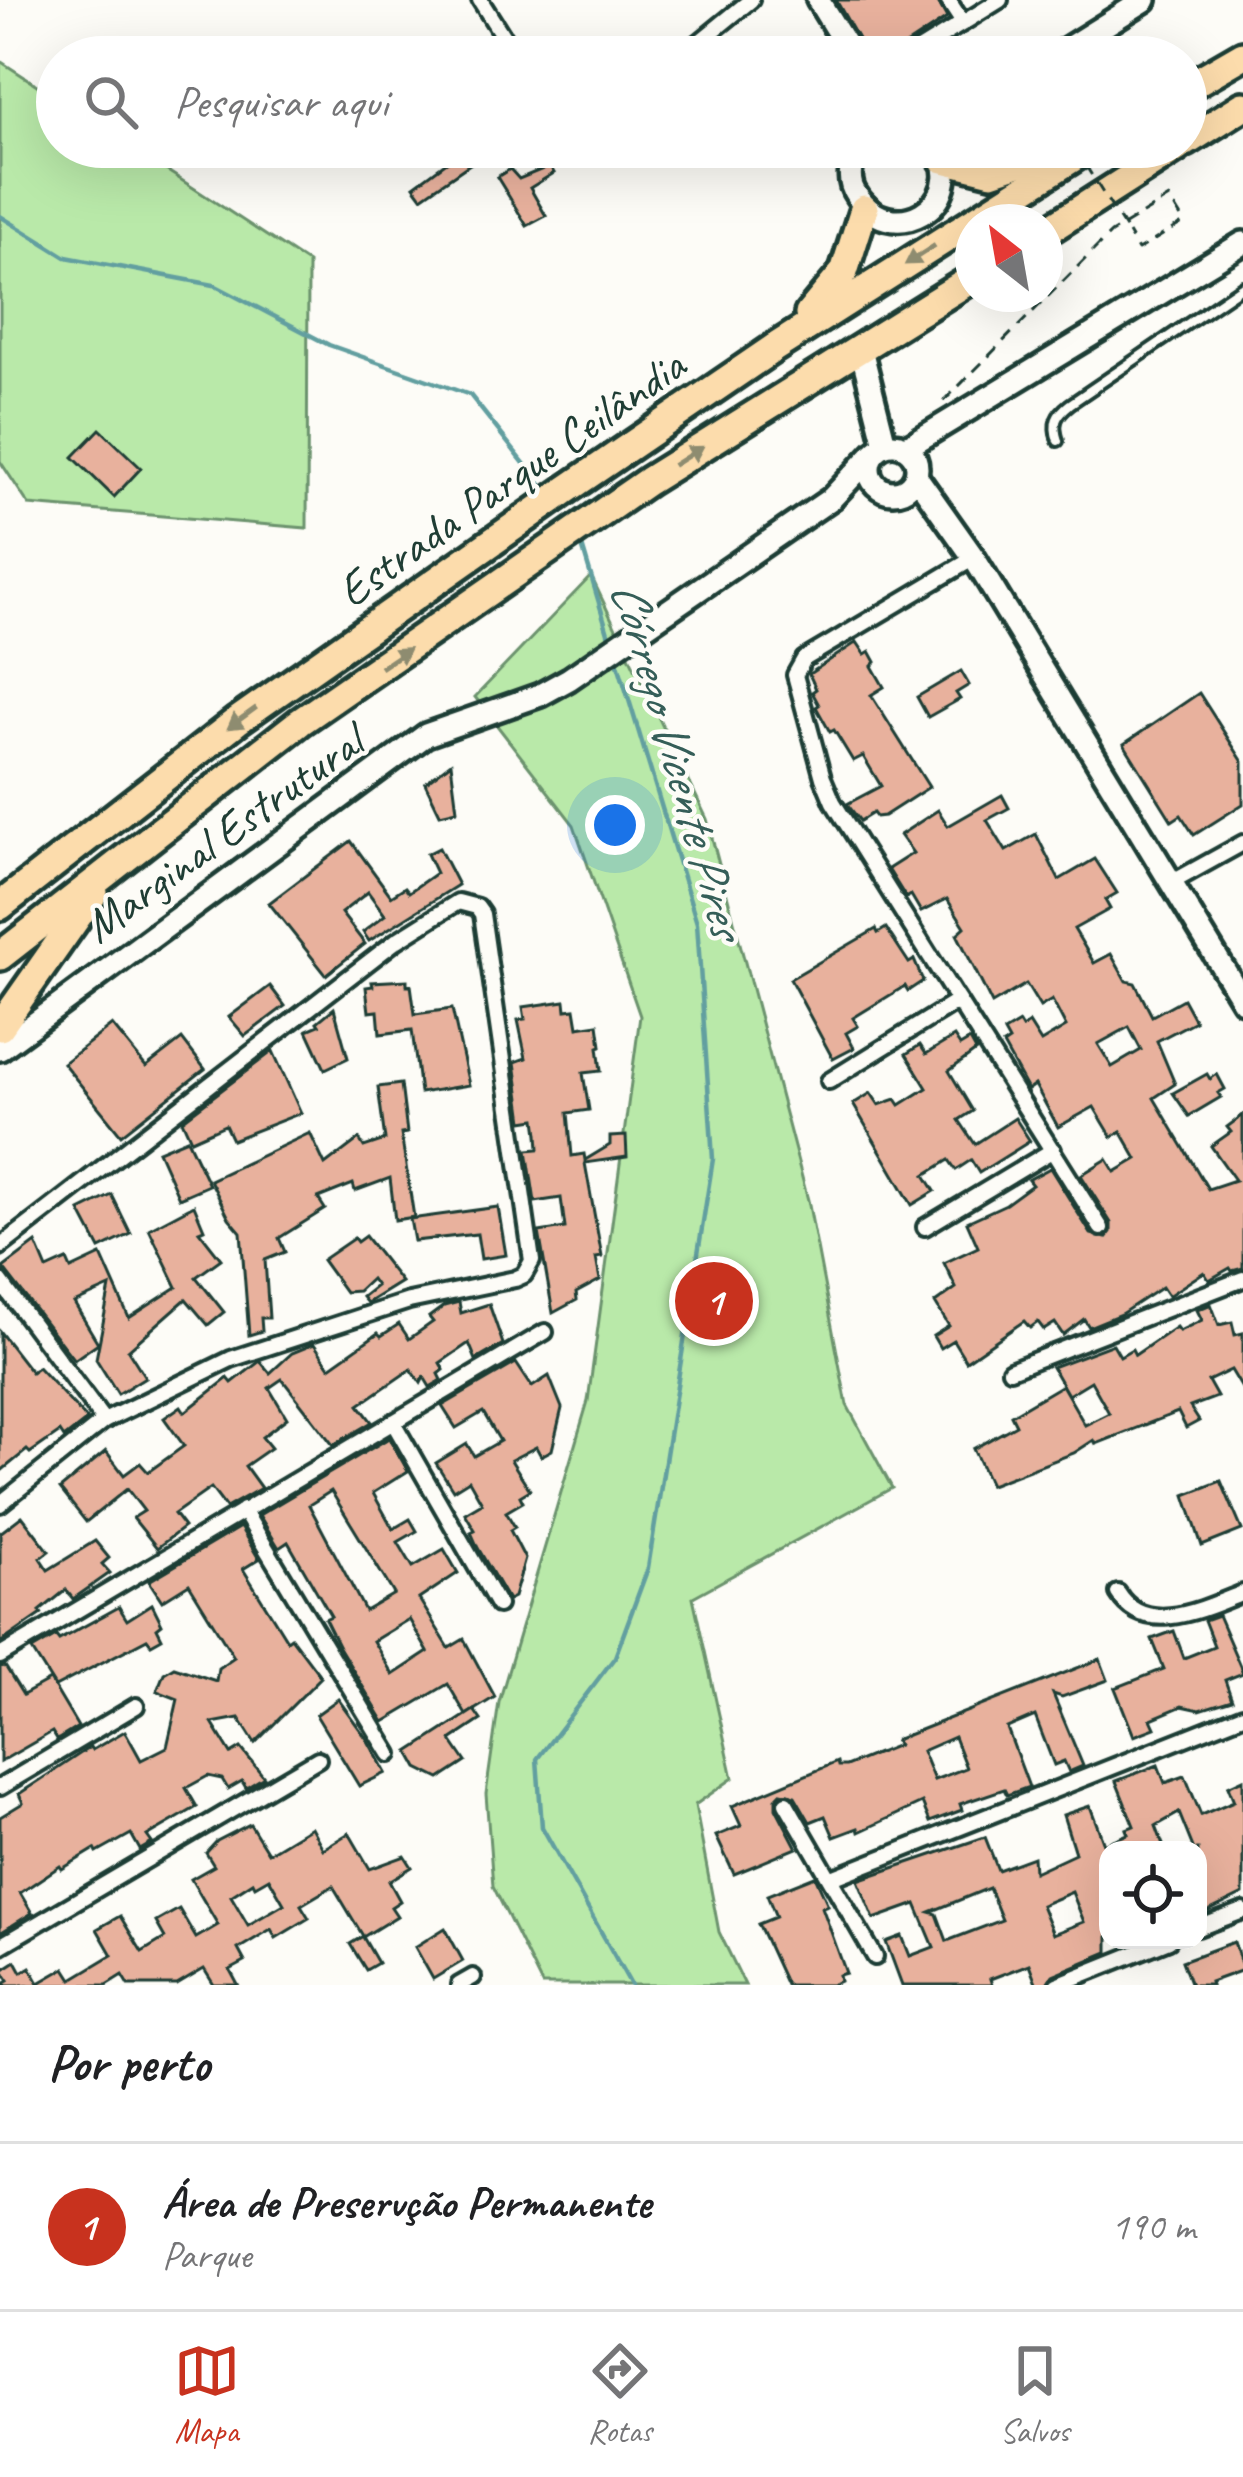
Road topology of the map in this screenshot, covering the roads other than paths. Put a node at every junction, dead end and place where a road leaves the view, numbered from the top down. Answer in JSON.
{"nodes":[{"id":1,"x":480,"y":0,"type":"edge"},
{"id":2,"x":751,"y":0,"type":"edge"},
{"id":3,"x":818,"y":0,"type":"edge"},
{"id":4,"x":949,"y":0,"type":"edge"},
{"id":5,"x":1000,"y":0,"type":"edge"},
{"id":6,"x":1145,"y":0,"type":"edge"},
{"id":7,"x":963,"y":23,"type":"junction"},
{"id":8,"x":503,"y":36,"type":"edge"},
{"id":9,"x":707,"y":36,"type":"edge"},
{"id":10,"x":840,"y":36,"type":"edge"},
{"id":11,"x":942,"y":36,"type":"edge"},
{"id":12,"x":1088,"y":36,"type":"edge"},
{"id":13,"x":1243,"y":55,"type":"edge"},
{"id":14,"x":1207,"y":76,"type":"edge"},
{"id":15,"x":1243,"y":106,"type":"edge"},
{"id":16,"x":1207,"y":129,"type":"edge"},
{"id":17,"x":852,"y":168,"type":"edge"},
{"id":18,"x":941,"y":168,"type":"edge"},
{"id":19,"x":1057,"y":168,"type":"edge"},
{"id":20,"x":1145,"y":168,"type":"edge"},
{"id":21,"x":865,"y":209,"type":"junction"},
{"id":22,"x":1063,"y":220,"type":"edge"},
{"id":23,"x":1243,"y":243,"type":"edge"},
{"id":24,"x":1243,"y":286,"type":"edge"},
{"id":25,"x":955,"y":289,"type":"edge"},
{"id":26,"x":773,"y":348,"type":"junction"},
{"id":27,"x":861,"y":349,"type":"junction"},
{"id":28,"x":1058,"y":441,"type":"dead end"},
{"id":29,"x":888,"y":448,"type":"junction"},
{"id":30,"x":916,"y":476,"type":"junction"},
{"id":31,"x":893,"y":492,"type":"junction"},
{"id":32,"x":832,"y":498,"type":"junction"},
{"id":33,"x":948,"y":523,"type":"junction"},
{"id":34,"x":974,"y":558,"type":"junction"},
{"id":35,"x":1243,"y":843,"type":"edge"},
{"id":36,"x":110,"y":870,"type":"junction"},
{"id":37,"x":1169,"y":884,"type":"junction"},
{"id":38,"x":0,"y":906,"type":"edge"},
{"id":39,"x":0,"y":956,"type":"edge"},
{"id":40,"x":958,"y":1001,"type":"junction"},
{"id":41,"x":1243,"y":1001,"type":"edge"},
{"id":42,"x":0,"y":1027,"type":"edge"},
{"id":43,"x":0,"y":1048,"type":"edge"},
{"id":44,"x":829,"y":1081,"type":"dead end"},
{"id":45,"x":1053,"y":1150,"type":"junction"},
{"id":46,"x":925,"y":1227,"type":"dead end"},
{"id":47,"x":1101,"y":1228,"type":"dead end"},
{"id":48,"x":0,"y":1247,"type":"edge"},
{"id":49,"x":1243,"y":1280,"type":"edge"},
{"id":50,"x":0,"y":1281,"type":"edge"},
{"id":51,"x":545,"y":1332,"type":"dead end"},
{"id":52,"x":1010,"y":1370,"type":"dead end"},
{"id":53,"x":104,"y":1421,"type":"junction"},
{"id":54,"x":393,"y":1422,"type":"junction"},
{"id":55,"x":0,"y":1504,"type":"edge"},
{"id":56,"x":243,"y":1510,"type":"junction"},
{"id":57,"x":1118,"y":1593,"type":"dead end"},
{"id":58,"x":1243,"y":1593,"type":"edge"},
{"id":59,"x":497,"y":1605,"type":"dead end"},
{"id":60,"x":0,"y":1656,"type":"edge"},
{"id":61,"x":136,"y":1706,"type":"dead end"},
{"id":62,"x":1243,"y":1715,"type":"edge"},
{"id":63,"x":391,"y":1754,"type":"dead end"},
{"id":64,"x":318,"y":1759,"type":"dead end"},
{"id":65,"x":0,"y":1786,"type":"edge"},
{"id":66,"x":786,"y":1802,"type":"dead end"},
{"id":67,"x":832,"y":1878,"type":"junction"},
{"id":68,"x":1243,"y":1910,"type":"edge"},
{"id":69,"x":1207,"y":1924,"type":"edge"},
{"id":70,"x":0,"y":1946,"type":"edge"},
{"id":71,"x":1147,"y":1949,"type":"edge"},
{"id":72,"x":875,"y":1957,"type":"dead end"},
{"id":73,"x":1057,"y":1985,"type":"edge"}],
"edges":[{"from":1,"to":8,"type":"street"},
{"from":2,"to":9,"type":"street"},
{"from":3,"to":10,"type":"street"},
{"from":4,"to":7,"type":"street"},
{"from":5,"to":7,"type":"street"},
{"from":6,"to":12,"type":"street"},
{"from":7,"to":11,"type":"street"},
{"from":13,"to":14,"type":"highway"},
{"from":15,"to":16,"type":"highway"},
{"from":17,"to":21,"type":"street"},
{"from":18,"to":21,"type":"street"},
{"from":19,"to":26,"type":"highway","name":"Estrada Parque Ceilândia","one_way":true},
{"from":20,"to":22,"type":"highway"},
{"from":21,"to":26,"type":"highway"},
{"from":23,"to":29,"type":"street","name":"Marginal Estrutural"},
{"from":24,"to":28,"type":"lane"},
{"from":25,"to":27,"type":"highway","name":"Estrada Parque Ceilândia"},
{"from":26,"to":38,"type":"highway","name":"Estrada Parque Ceilândia","one_way":true},
{"from":27,"to":29,"type":"street"},
{"from":36,"to":27,"type":"highway","name":"Estrada Parque Ceilândia","one_way":true},
{"from":29,"to":30,"type":"street"},
{"from":29,"to":31,"type":"street"},
{"from":29,"to":32,"type":"street","name":"Marginal Estrutural"},
{"from":30,"to":31,"type":"street"},
{"from":30,"to":33,"type":"street"},
{"from":31,"to":32,"type":"street"},
{"from":31,"to":33,"type":"street"},
{"from":32,"to":43,"type":"street","name":"Marginal Estrutural"},
{"from":33,"to":34,"type":"street"},
{"from":34,"to":37,"type":"street"},
{"from":34,"to":40,"type":"street"},
{"from":35,"to":37,"type":"street"},
{"from":36,"to":39,"type":"highway","name":"Estrada Parque Ceilândia"},
{"from":36,"to":42,"type":"highway"},
{"from":37,"to":41,"type":"street"},
{"from":40,"to":44,"type":"street"},
{"from":40,"to":45,"type":"street"},
{"from":45,"to":46,"type":"street"},
{"from":45,"to":47,"type":"street"},
{"from":48,"to":53,"type":"street"},
{"from":49,"to":52,"type":"street"},
{"from":50,"to":53,"type":"street"},
{"from":51,"to":54,"type":"street"},
{"from":53,"to":55,"type":"street"},
{"from":54,"to":56,"type":"street"},
{"from":54,"to":59,"type":"street"},
{"from":56,"to":60,"type":"street"},
{"from":56,"to":63,"type":"street"},
{"from":57,"to":58,"type":"street"},
{"from":61,"to":65,"type":"street"},
{"from":62,"to":67,"type":"street"},
{"from":64,"to":70,"type":"street"},
{"from":66,"to":67,"type":"street"},
{"from":67,"to":72,"type":"street"},
{"from":68,"to":69,"type":"street"},
{"from":71,"to":73,"type":"street"}]}
